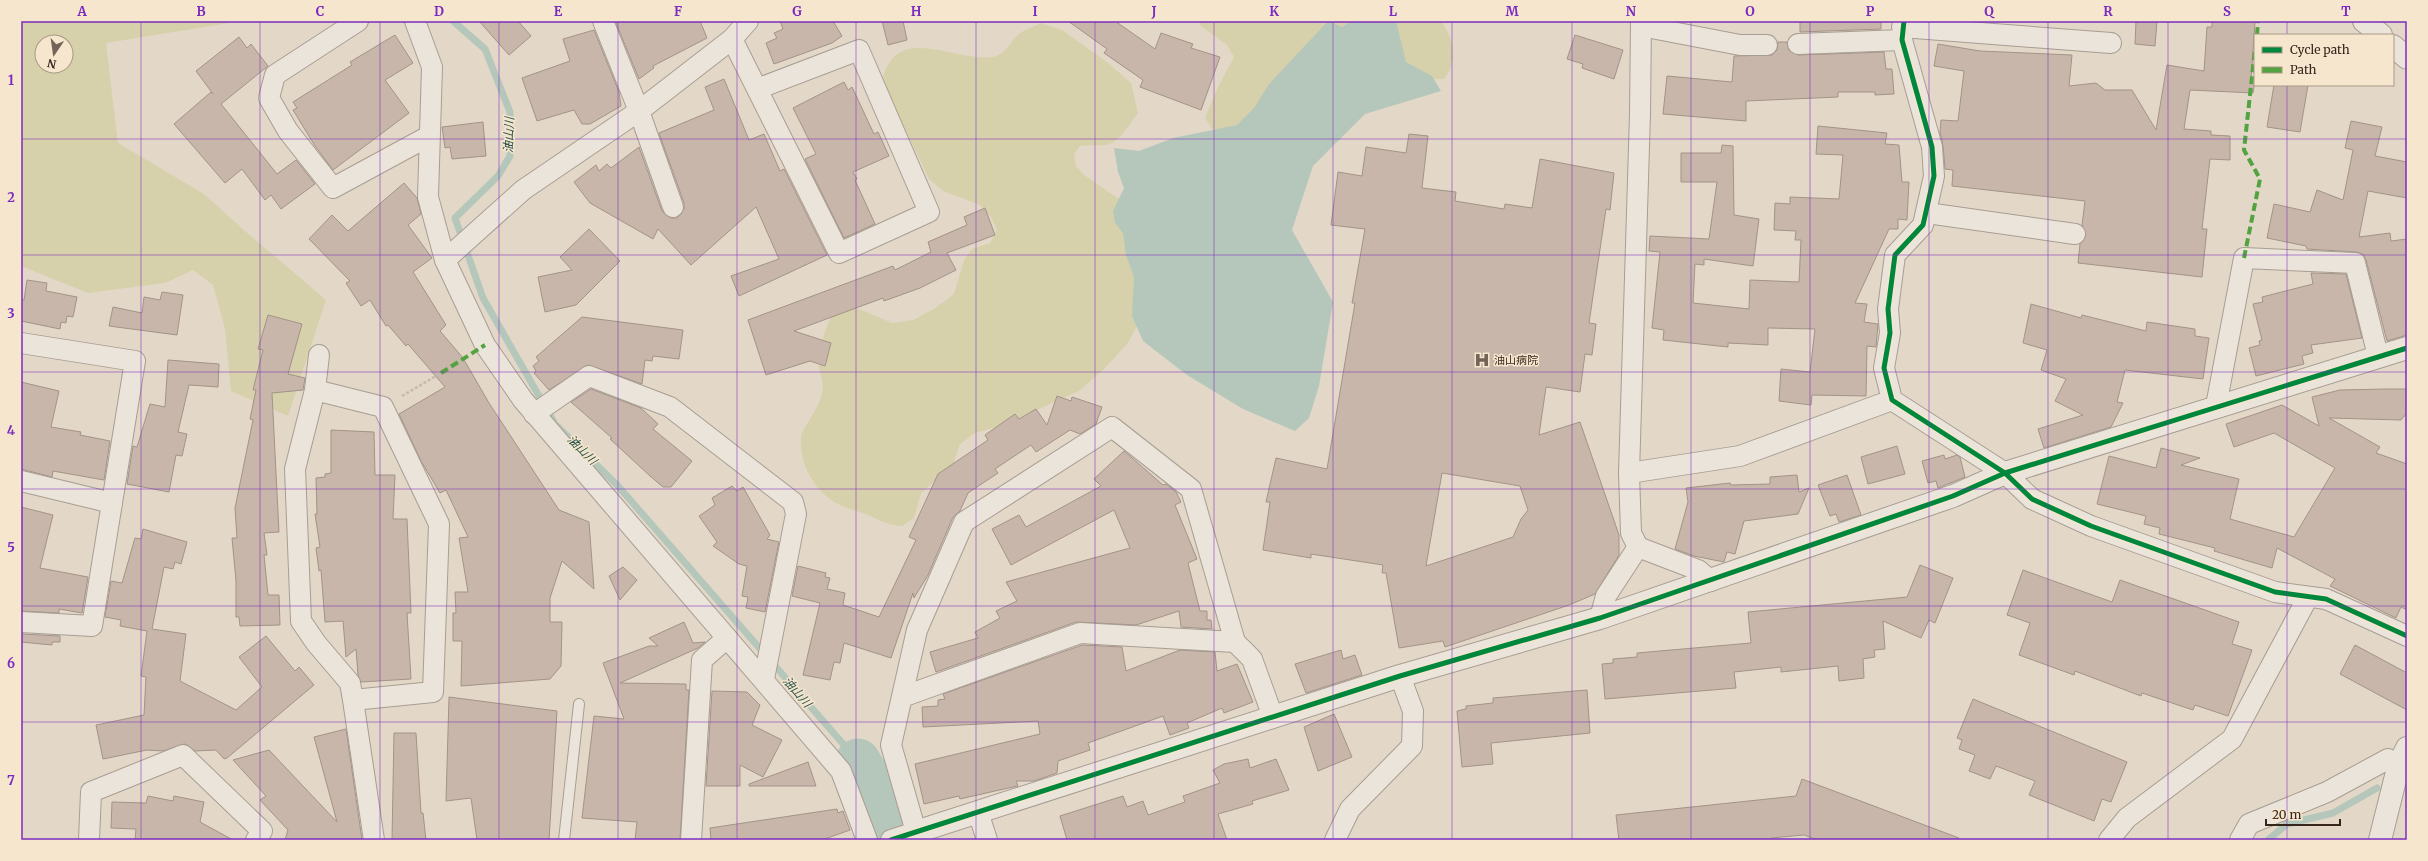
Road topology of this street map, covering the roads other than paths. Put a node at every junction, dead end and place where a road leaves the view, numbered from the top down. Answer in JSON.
{"nodes":[{"id":1,"x":358,"y":21,"type":"edge"},
{"id":2,"x":415,"y":21,"type":"edge"},
{"id":3,"x":604,"y":21,"type":"edge"},
{"id":4,"x":748,"y":21,"type":"edge"},
{"id":5,"x":2364,"y":21,"type":"edge"},
{"id":6,"x":1641,"y":24,"type":"edge"},
{"id":7,"x":1903,"y":29,"type":"edge"},
{"id":8,"x":2380,"y":34,"type":"edge"},
{"id":9,"x":732,"y":39,"type":"junction"},
{"id":10,"x":2111,"y":43,"type":"dead end"},
{"id":11,"x":1798,"y":44,"type":"dead end"},
{"id":12,"x":1767,"y":46,"type":"dead end"},
{"id":13,"x":2394,"y":47,"type":"edge"},
{"id":14,"x":2407,"y":58,"type":"edge"},
{"id":15,"x":757,"y":89,"type":"junction"},
{"id":16,"x":639,"y":111,"type":"junction"},
{"id":17,"x":429,"y":136,"type":"junction"},
{"id":18,"x":673,"y":207,"type":"dead end"},
{"id":19,"x":1927,"y":213,"type":"junction"},
{"id":20,"x":2075,"y":234,"type":"dead end"},
{"id":21,"x":445,"y":260,"type":"junction"},
{"id":22,"x":21,"y":343,"type":"edge"},
{"id":23,"x":2407,"y":348,"type":"edge"},
{"id":24,"x":319,"y":355,"type":"dead end"},
{"id":25,"x":2378,"y":356,"type":"junction"},
{"id":26,"x":315,"y":390,"type":"junction"},
{"id":27,"x":1892,"y":400,"type":"junction"},
{"id":28,"x":2216,"y":406,"type":"junction"},
{"id":29,"x":534,"y":414,"type":"junction"},
{"id":30,"x":1629,"y":473,"type":"junction"},
{"id":31,"x":2005,"y":473,"type":"junction"},
{"id":32,"x":21,"y":481,"type":"edge"},
{"id":33,"x":112,"y":503,"type":"junction"},
{"id":34,"x":1638,"y":547,"type":"junction"},
{"id":35,"x":1711,"y":581,"type":"junction"},
{"id":36,"x":2308,"y":597,"type":"junction"},
{"id":37,"x":1600,"y":618,"type":"junction"},
{"id":38,"x":21,"y":622,"type":"edge"},
{"id":39,"x":2407,"y":636,"type":"edge"},
{"id":40,"x":727,"y":638,"type":"junction"},
{"id":41,"x":1235,"y":642,"type":"junction"},
{"id":42,"x":1400,"y":676,"type":"junction"},
{"id":43,"x":764,"y":679,"type":"junction"},
{"id":44,"x":902,"y":697,"type":"junction"},
{"id":45,"x":353,"y":700,"type":"junction"},
{"id":46,"x":579,"y":704,"type":"dead end"},
{"id":47,"x":1273,"y":717,"type":"junction"},
{"id":48,"x":2403,"y":756,"type":"edge"},
{"id":49,"x":978,"y":812,"type":"junction"},
{"id":50,"x":916,"y":832,"type":"junction"},
{"id":51,"x":89,"y":840,"type":"edge"},
{"id":52,"x":256,"y":840,"type":"edge"},
{"id":53,"x":374,"y":840,"type":"edge"},
{"id":54,"x":564,"y":840,"type":"edge"},
{"id":55,"x":691,"y":840,"type":"edge"},
{"id":56,"x":867,"y":840,"type":"edge"},
{"id":57,"x":891,"y":840,"type":"edge"},
{"id":58,"x":987,"y":840,"type":"edge"},
{"id":59,"x":1335,"y":840,"type":"edge"},
{"id":60,"x":2109,"y":840,"type":"edge"},
{"id":61,"x":2240,"y":840,"type":"edge"},
{"id":62,"x":2380,"y":840,"type":"edge"}],
"edges":[{"from":1,"to":17,"type":"street"},
{"from":2,"to":17,"type":"street"},
{"from":3,"to":16,"type":"street"},
{"from":4,"to":9,"type":"street"},
{"from":5,"to":8,"type":"street"},
{"from":6,"to":12,"type":"street"},
{"from":6,"to":30,"type":"street"},
{"from":7,"to":10,"type":"street"},
{"from":7,"to":11,"type":"street"},
{"from":7,"to":19,"type":"street"},
{"from":9,"to":15,"type":"street"},
{"from":9,"to":16,"type":"street"},
{"from":13,"to":14,"type":"street"},
{"from":15,"to":15,"type":"street"},
{"from":16,"to":18,"type":"street"},
{"from":16,"to":21,"type":"street"},
{"from":17,"to":21,"type":"street"},
{"from":19,"to":20,"type":"street"},
{"from":19,"to":27,"type":"street"},
{"from":21,"to":29,"type":"street"},
{"from":22,"to":33,"type":"street"},
{"from":23,"to":25,"type":"street"},
{"from":24,"to":26,"type":"street"},
{"from":25,"to":28,"type":"street"},
{"from":25,"to":28,"type":"street"},
{"from":26,"to":45,"type":"street"},
{"from":26,"to":45,"type":"street"},
{"from":27,"to":30,"type":"street"},
{"from":27,"to":31,"type":"street"},
{"from":28,"to":31,"type":"street"},
{"from":29,"to":40,"type":"street"},
{"from":29,"to":43,"type":"street"},
{"from":30,"to":34,"type":"street"},
{"from":31,"to":35,"type":"street"},
{"from":31,"to":36,"type":"street"},
{"from":32,"to":33,"type":"street"},
{"from":33,"to":38,"type":"street"},
{"from":34,"to":35,"type":"street"},
{"from":34,"to":37,"type":"street"},
{"from":35,"to":37,"type":"street"},
{"from":36,"to":39,"type":"street"},
{"from":36,"to":60,"type":"street"},
{"from":37,"to":42,"type":"street"},
{"from":40,"to":43,"type":"street"},
{"from":40,"to":55,"type":"street"},
{"from":41,"to":44,"type":"street"},
{"from":41,"to":44,"type":"street"},
{"from":41,"to":47,"type":"street"},
{"from":42,"to":47,"type":"street"},
{"from":42,"to":59,"type":"street"},
{"from":43,"to":56,"type":"street"},
{"from":44,"to":50,"type":"street"},
{"from":45,"to":53,"type":"street"},
{"from":46,"to":54,"type":"lane"},
{"from":47,"to":49,"type":"street"},
{"from":48,"to":61,"type":"street"},
{"from":48,"to":62,"type":"street"},
{"from":49,"to":50,"type":"street"},
{"from":49,"to":58,"type":"street"},
{"from":50,"to":57,"type":"street"},
{"from":51,"to":52,"type":"street"}]}
